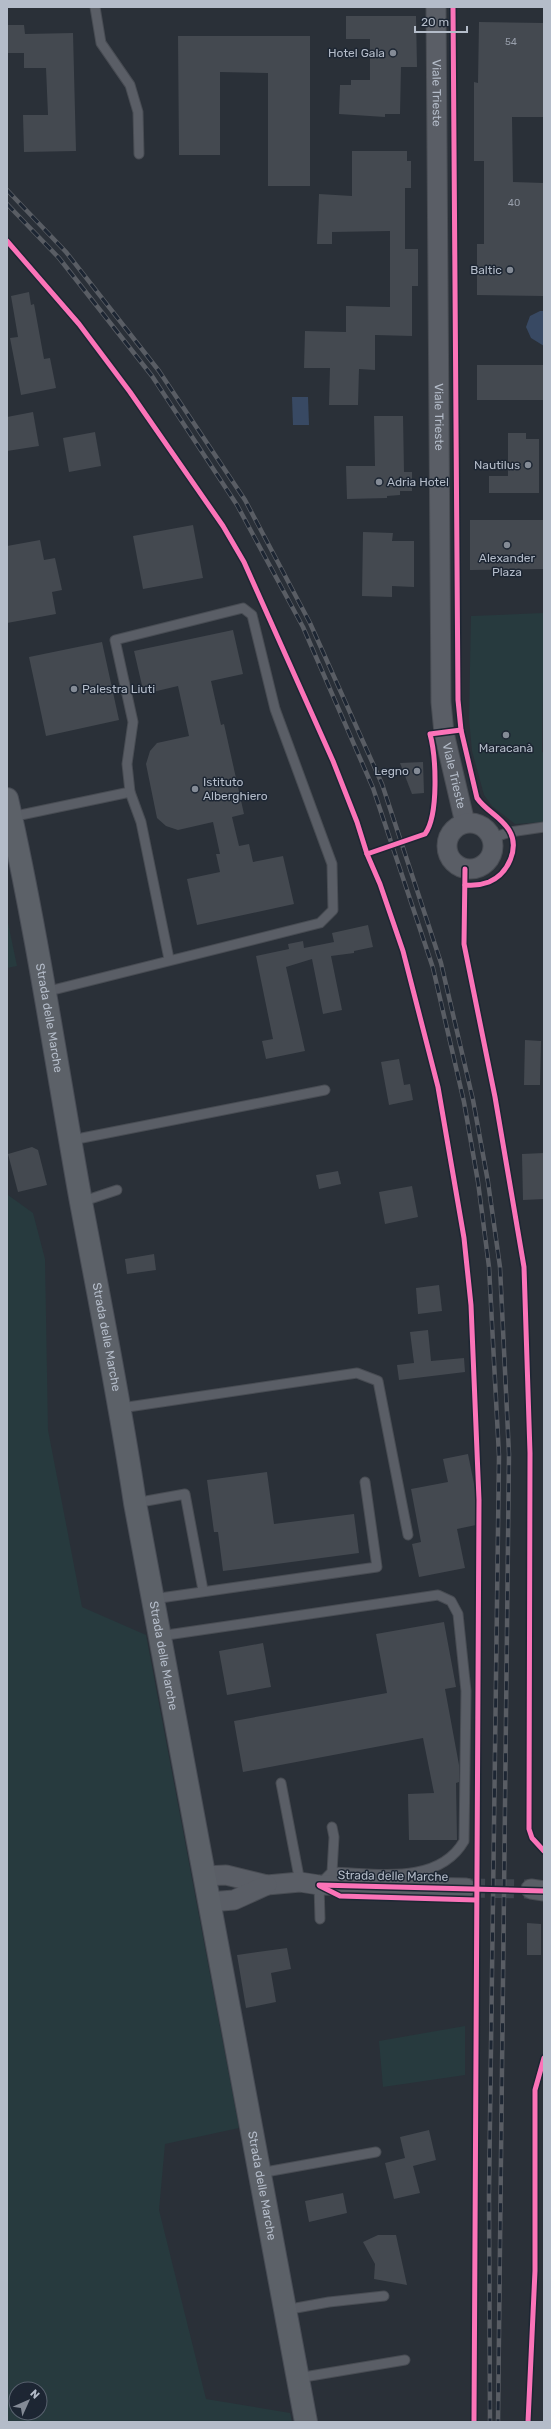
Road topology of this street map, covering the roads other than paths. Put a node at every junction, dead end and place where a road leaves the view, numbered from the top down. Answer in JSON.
{"nodes":[{"id":1,"x":95,"y":7,"type":"edge"},
{"id":2,"x":436,"y":7,"type":"edge"},
{"id":3,"x":139,"y":154,"type":"dead end"},
{"id":4,"x":130,"y":792,"type":"junction"},
{"id":5,"x":9,"y":808,"type":"edge"},
{"id":6,"x":465,"y":824,"type":"junction"},
{"id":7,"x":544,"y":827,"type":"edge"},
{"id":8,"x":492,"y":838,"type":"junction"},
{"id":9,"x":169,"y":959,"type":"junction"},
{"id":10,"x":44,"y":993,"type":"junction"},
{"id":11,"x":325,"y":1090,"type":"dead end"},
{"id":12,"x":72,"y":1140,"type":"junction"},
{"id":13,"x":117,"y":1190,"type":"dead end"},
{"id":14,"x":81,"y":1202,"type":"junction"},
{"id":15,"x":121,"y":1408,"type":"junction"},
{"id":16,"x":365,"y":1482,"type":"dead end"},
{"id":17,"x":135,"y":1504,"type":"junction"},
{"id":18,"x":408,"y":1535,"type":"dead end"},
{"id":19,"x":203,"y":1590,"type":"junction"},
{"id":20,"x":153,"y":1599,"type":"junction"},
{"id":21,"x":160,"y":1636,"type":"junction"},
{"id":22,"x":282,"y":1783,"type":"dead end"},
{"id":23,"x":332,"y":1827,"type":"dead end"},
{"id":24,"x":204,"y":1876,"type":"junction"},
{"id":25,"x":325,"y":1879,"type":"junction"},
{"id":26,"x":300,"y":1882,"type":"junction"},
{"id":27,"x":267,"y":1885,"type":"junction"},
{"id":28,"x":466,"y":1888,"type":"tunnel mouth"},
{"id":29,"x":209,"y":1902,"type":"junction"},
{"id":30,"x":320,"y":1919,"type":"dead end"},
{"id":31,"x":376,"y":2152,"type":"dead end"},
{"id":32,"x":259,"y":2174,"type":"junction"},
{"id":33,"x":384,"y":2296,"type":"dead end"},
{"id":34,"x":284,"y":2310,"type":"junction"},
{"id":35,"x":404,"y":2360,"type":"dead end"},
{"id":36,"x":298,"y":2378,"type":"junction"},
{"id":37,"x":306,"y":2422,"type":"edge"}],
"edges":[{"from":1,"to":3,"type":"lane"},
{"from":2,"to":6,"type":"street","name":"Viale Trieste"},
{"from":4,"to":5,"type":"lane"},
{"from":4,"to":9,"type":"lane"},
{"from":4,"to":9,"type":"lane"},
{"from":5,"to":10,"type":"main road","name":"Strada delle Marche"},
{"from":6,"to":8,"type":"street"},
{"from":6,"to":8,"type":"street"},
{"from":7,"to":8,"type":"lane"},
{"from":9,"to":10,"type":"lane"},
{"from":10,"to":12,"type":"main road","name":"Strada delle Marche"},
{"from":11,"to":12,"type":"lane"},
{"from":12,"to":14,"type":"main road","name":"Strada delle Marche"},
{"from":13,"to":14,"type":"lane"},
{"from":14,"to":15,"type":"main road","name":"Strada delle Marche"},
{"from":15,"to":17,"type":"main road","name":"Strada delle Marche"},
{"from":15,"to":18,"type":"lane"},
{"from":16,"to":19,"type":"lane"},
{"from":17,"to":19,"type":"lane"},
{"from":17,"to":20,"type":"main road","name":"Strada delle Marche"},
{"from":19,"to":20,"type":"lane"},
{"from":20,"to":21,"type":"main road","name":"Strada delle Marche"},
{"from":21,"to":24,"type":"main road","name":"Strada delle Marche"},
{"from":21,"to":25,"type":"lane"},
{"from":22,"to":26,"type":"lane"},
{"from":23,"to":25,"type":"lane"},
{"from":24,"to":27,"type":"street","name":"Strada delle Marche"},
{"from":24,"to":29,"type":"main road","name":"Strada delle Marche"},
{"from":25,"to":26,"type":"street","name":"Strada delle Marche"},
{"from":25,"to":28,"type":"street","name":"Strada delle Marche"},
{"from":25,"to":30,"type":"lane"},
{"from":26,"to":27,"type":"street","name":"Strada delle Marche"},
{"from":27,"to":29,"type":"street","name":"Strada delle Marche"},
{"from":29,"to":32,"type":"main road","name":"Strada delle Marche"},
{"from":31,"to":32,"type":"lane"},
{"from":32,"to":34,"type":"main road","name":"Strada delle Marche"},
{"from":33,"to":34,"type":"lane"},
{"from":34,"to":36,"type":"main road","name":"Strada delle Marche"},
{"from":35,"to":36,"type":"lane"},
{"from":36,"to":37,"type":"main road","name":"Strada delle Marche"}]}
